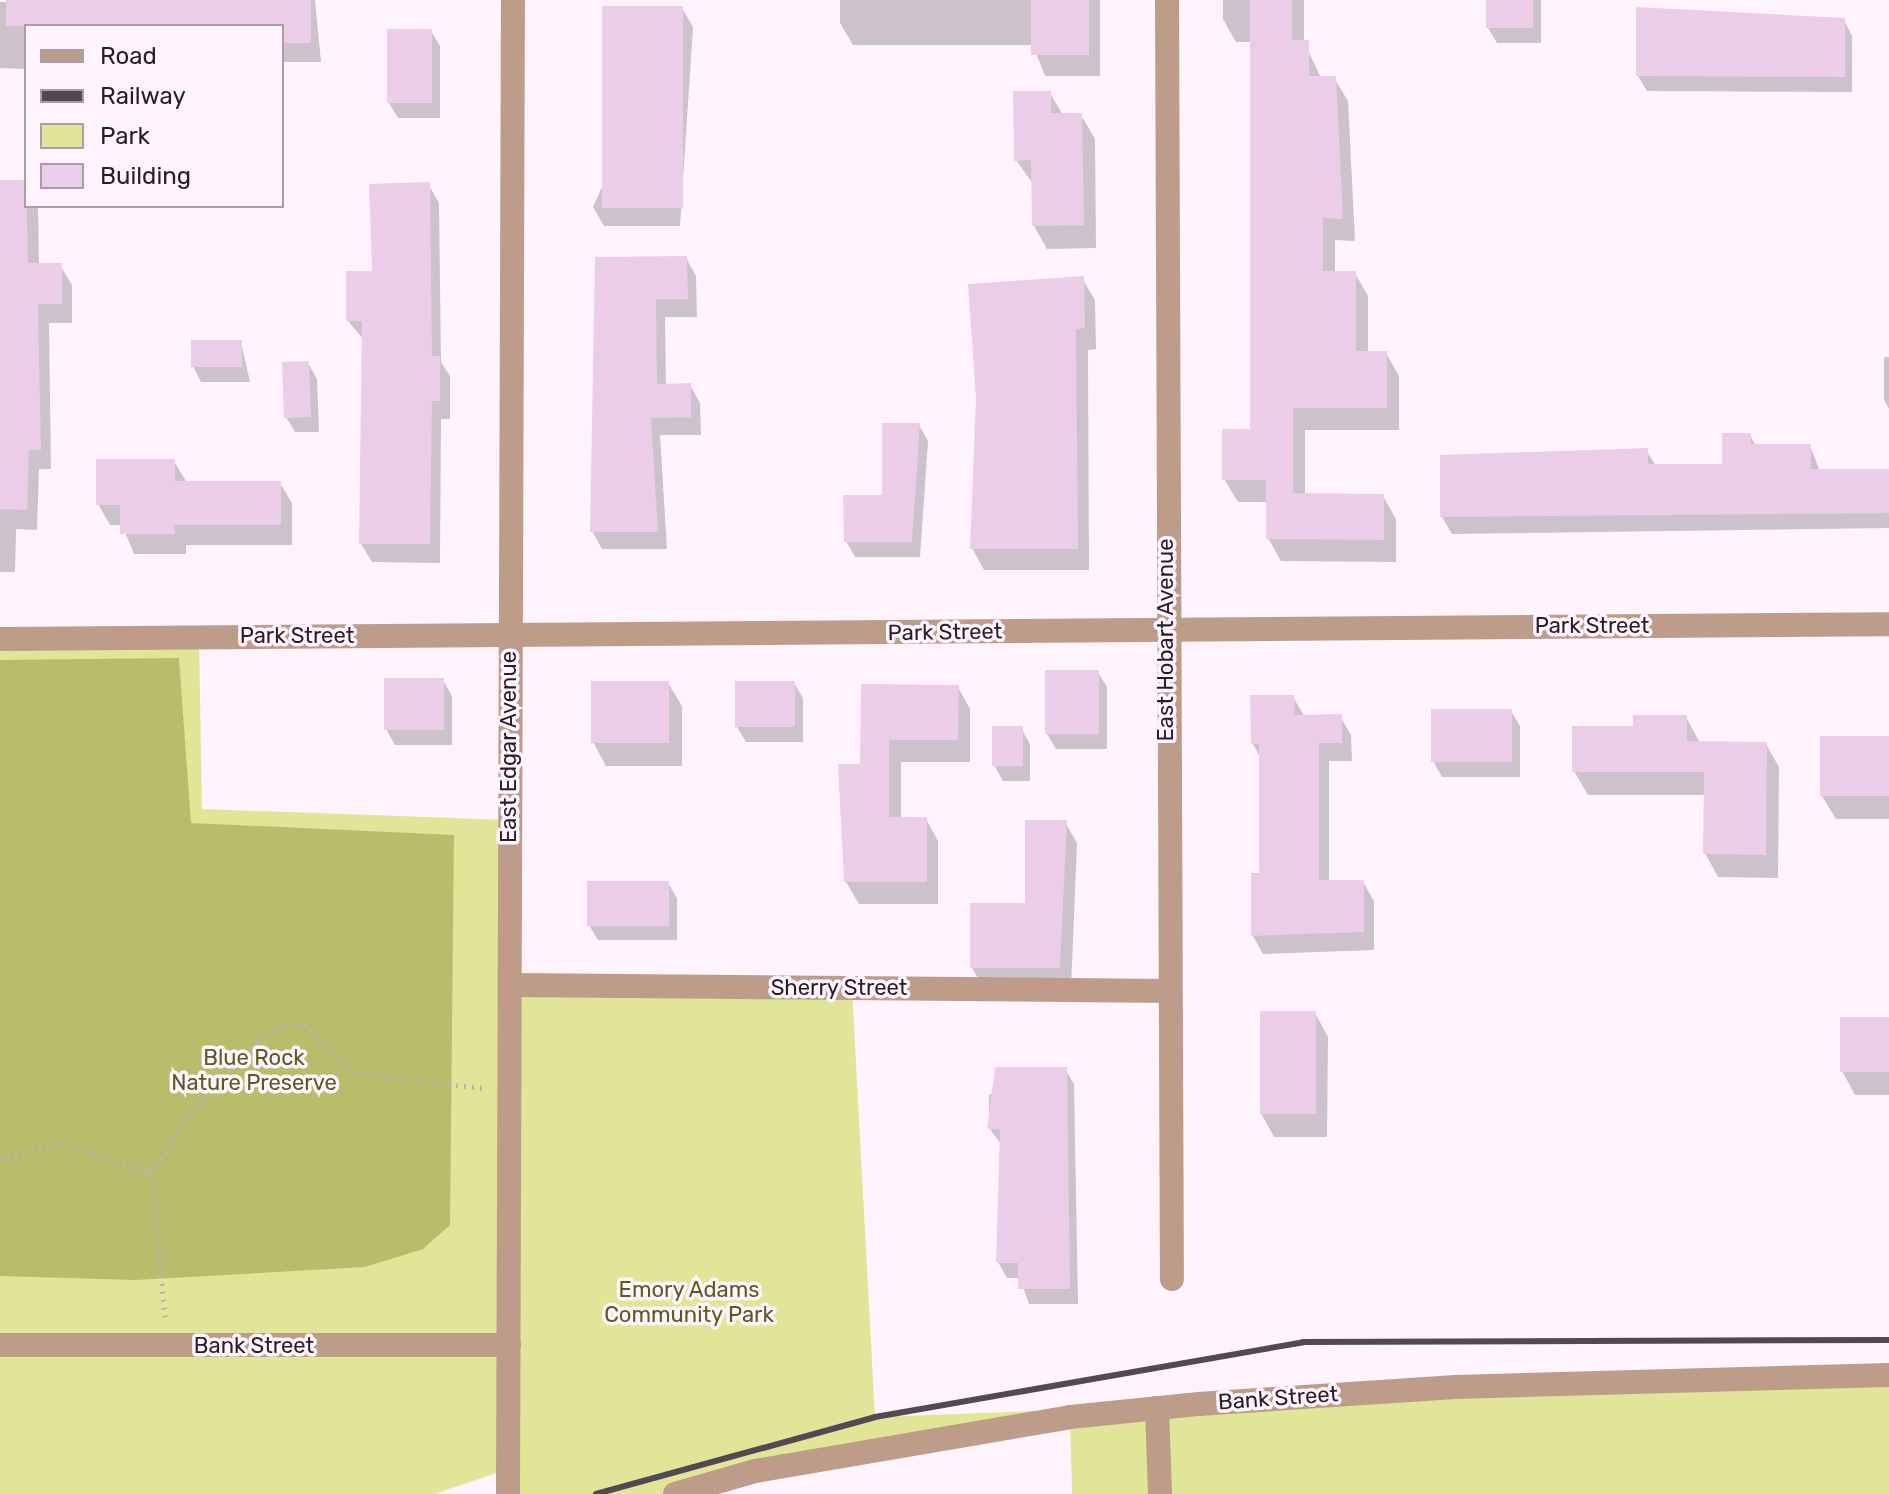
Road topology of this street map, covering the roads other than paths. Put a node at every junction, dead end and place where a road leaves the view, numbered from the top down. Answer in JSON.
{"nodes":[{"id":1,"x":513,"y":0,"type":"edge"},
{"id":2,"x":1167,"y":0,"type":"edge"},
{"id":3,"x":1889,"y":624,"type":"edge"},
{"id":4,"x":1165,"y":629,"type":"junction"},
{"id":5,"x":508,"y":634,"type":"junction"},
{"id":6,"x":0,"y":639,"type":"edge"},
{"id":7,"x":510,"y":985,"type":"junction"},
{"id":8,"x":1169,"y":991,"type":"junction"},
{"id":9,"x":1172,"y":1279,"type":"dead end"},
{"id":10,"x":0,"y":1345,"type":"edge"},
{"id":11,"x":509,"y":1345,"type":"junction"},
{"id":12,"x":1889,"y":1375,"type":"edge"},
{"id":13,"x":1157,"y":1408,"type":"junction"},
{"id":14,"x":508,"y":1494,"type":"edge"},
{"id":15,"x":675,"y":1494,"type":"edge"},
{"id":16,"x":1160,"y":1494,"type":"edge"}],
"edges":[{"from":1,"to":5,"type":"street","name":"East Edgar Avenue"},
{"from":2,"to":4,"type":"street","name":"East Hobart Avenue"},
{"from":3,"to":4,"type":"street","name":"Park Street"},
{"from":4,"to":5,"type":"street","name":"Park Street"},
{"from":4,"to":8,"type":"street","name":"East Hobart Avenue"},
{"from":5,"to":6,"type":"street","name":"Park Street"},
{"from":5,"to":7,"type":"street","name":"East Edgar Avenue"},
{"from":7,"to":8,"type":"street","name":"Sherry Street"},
{"from":7,"to":11,"type":"street","name":"East Edgar Avenue"},
{"from":8,"to":9,"type":"street","name":"East Hobart Avenue"},
{"from":10,"to":11,"type":"street","name":"Bank Street"},
{"from":11,"to":14,"type":"street","name":"East Edgar Avenue"},
{"from":12,"to":13,"type":"street","name":"Bank Street"},
{"from":13,"to":15,"type":"street","name":"Bank Street"},
{"from":13,"to":16,"type":"street"}]}
